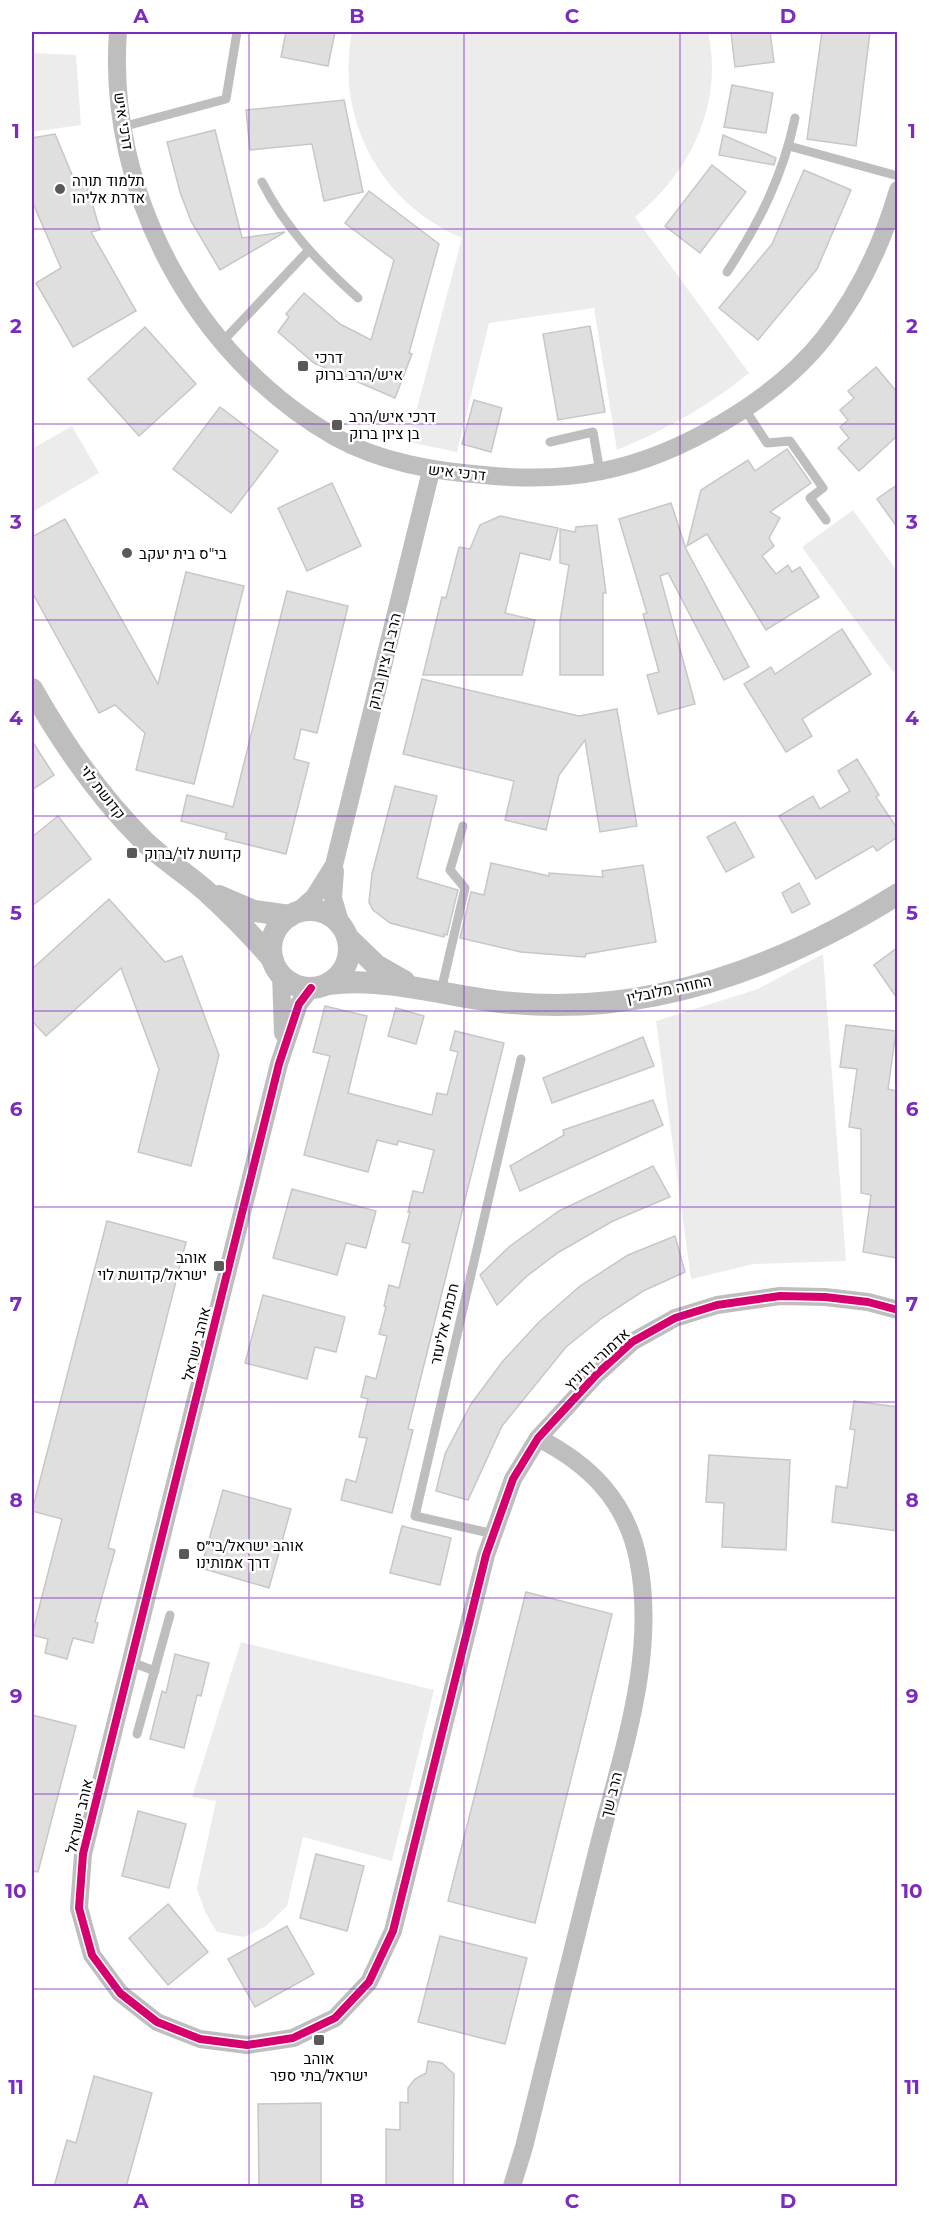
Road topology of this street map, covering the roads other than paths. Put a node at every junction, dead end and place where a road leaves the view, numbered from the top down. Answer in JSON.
{"nodes":[{"id":1,"x":118,"y":32,"type":"edge"},
{"id":2,"x":237,"y":32,"type":"edge"},
{"id":3,"x":795,"y":118,"type":"dead end"},
{"id":4,"x":122,"y":127,"type":"junction"},
{"id":5,"x":789,"y":146,"type":"junction"},
{"id":6,"x":897,"y":176,"type":"edge"},
{"id":7,"x":262,"y":182,"type":"dead end"},
{"id":8,"x":897,"y":189,"type":"edge"},
{"id":9,"x":308,"y":251,"type":"junction"},
{"id":10,"x":727,"y":272,"type":"dead end"},
{"id":11,"x":358,"y":298,"type":"dead end"},
{"id":12,"x":222,"y":342,"type":"junction"},
{"id":13,"x":744,"y":408,"type":"junction"},
{"id":14,"x":550,"y":442,"type":"dead end"},
{"id":15,"x":431,"y":471,"type":"junction"},
{"id":16,"x":600,"y":472,"type":"junction"},
{"id":17,"x":826,"y":520,"type":"dead end"},
{"id":18,"x":32,"y":689,"type":"edge"},
{"id":19,"x":463,"y":826,"type":"dead end"},
{"id":20,"x":338,"y":851,"type":"junction"},
{"id":21,"x":192,"y":880,"type":"junction"},
{"id":22,"x":897,"y":894,"type":"edge"},
{"id":23,"x":293,"y":914,"type":"junction"},
{"id":24,"x":344,"y":932,"type":"junction"},
{"id":25,"x":277,"y":967,"type":"junction"},
{"id":26,"x":320,"y":986,"type":"junction"},
{"id":27,"x":431,"y":991,"type":"junction"},
{"id":28,"x":521,"y":1059,"type":"dead end"},
{"id":29,"x":279,"y":1064,"type":"junction"},
{"id":30,"x":897,"y":1310,"type":"edge"},
{"id":31,"x":538,"y":1438,"type":"junction"},
{"id":32,"x":494,"y":1534,"type":"junction"},
{"id":33,"x":170,"y":1615,"type":"dead end"},
{"id":34,"x":131,"y":1662,"type":"junction"},
{"id":35,"x":155,"y":1671,"type":"junction"},
{"id":36,"x":137,"y":1734,"type":"dead end"},
{"id":37,"x":512,"y":2187,"type":"edge"}],
"edges":[{"from":1,"to":4,"type":"street","name":"דרכי איש"},
{"from":2,"to":4,"type":"lane"},
{"from":3,"to":5,"type":"lane"},
{"from":4,"to":12,"type":"street","name":"דרכי איש"},
{"from":5,"to":6,"type":"lane"},
{"from":5,"to":10,"type":"lane"},
{"from":7,"to":9,"type":"lane"},
{"from":8,"to":13,"type":"street","name":"דרכי איש"},
{"from":9,"to":11,"type":"lane"},
{"from":9,"to":12,"type":"lane"},
{"from":12,"to":15,"type":"street","name":"דרכי איש"},
{"from":13,"to":16,"type":"street","name":"דרכי איש"},
{"from":13,"to":17,"type":"lane"},
{"from":14,"to":16,"type":"lane"},
{"from":15,"to":16,"type":"street","name":"דרכי איש"},
{"from":15,"to":20,"type":"street","name":"הרב בן ציון ברוק"},
{"from":18,"to":21,"type":"street","name":"קדושת לוי"},
{"from":19,"to":27,"type":"lane"},
{"from":20,"to":23,"type":"street","name":"הרב בן ציון ברוק"},
{"from":20,"to":24,"type":"street","name":"הרב בן ציון ברוק"},
{"from":21,"to":23,"type":"street","name":"קדושת לוי"},
{"from":21,"to":25,"type":"street","name":"קדושת לוי"},
{"from":22,"to":27,"type":"street","name":"החוזה מלובלין"},
{"from":23,"to":24,"type":"street"},
{"from":23,"to":25,"type":"street"},
{"from":24,"to":26,"type":"street"},
{"from":24,"to":27,"type":"street","name":"החוזה מלובלין"},
{"from":25,"to":26,"type":"street"},
{"from":25,"to":29,"type":"street","name":"אוהב ישראל"},
{"from":26,"to":27,"type":"street","name":"החוזה מלובלין"},
{"from":26,"to":29,"type":"street","name":"אוהב ישראל"},
{"from":28,"to":32,"type":"lane","name":"חכמת אליעזר"},
{"from":29,"to":34,"type":"street","name":"אוהב ישראל"},
{"from":30,"to":31,"type":"street","name":"אדמורי ויז'ניץ"},
{"from":31,"to":32,"type":"street","name":"אוהב ישראל"},
{"from":31,"to":37,"type":"street","name":"הרב שך"},
{"from":32,"to":34,"type":"street","name":"אוהב ישראל"},
{"from":33,"to":35,"type":"lane"},
{"from":34,"to":35,"type":"lane"},
{"from":35,"to":36,"type":"lane"}]}
